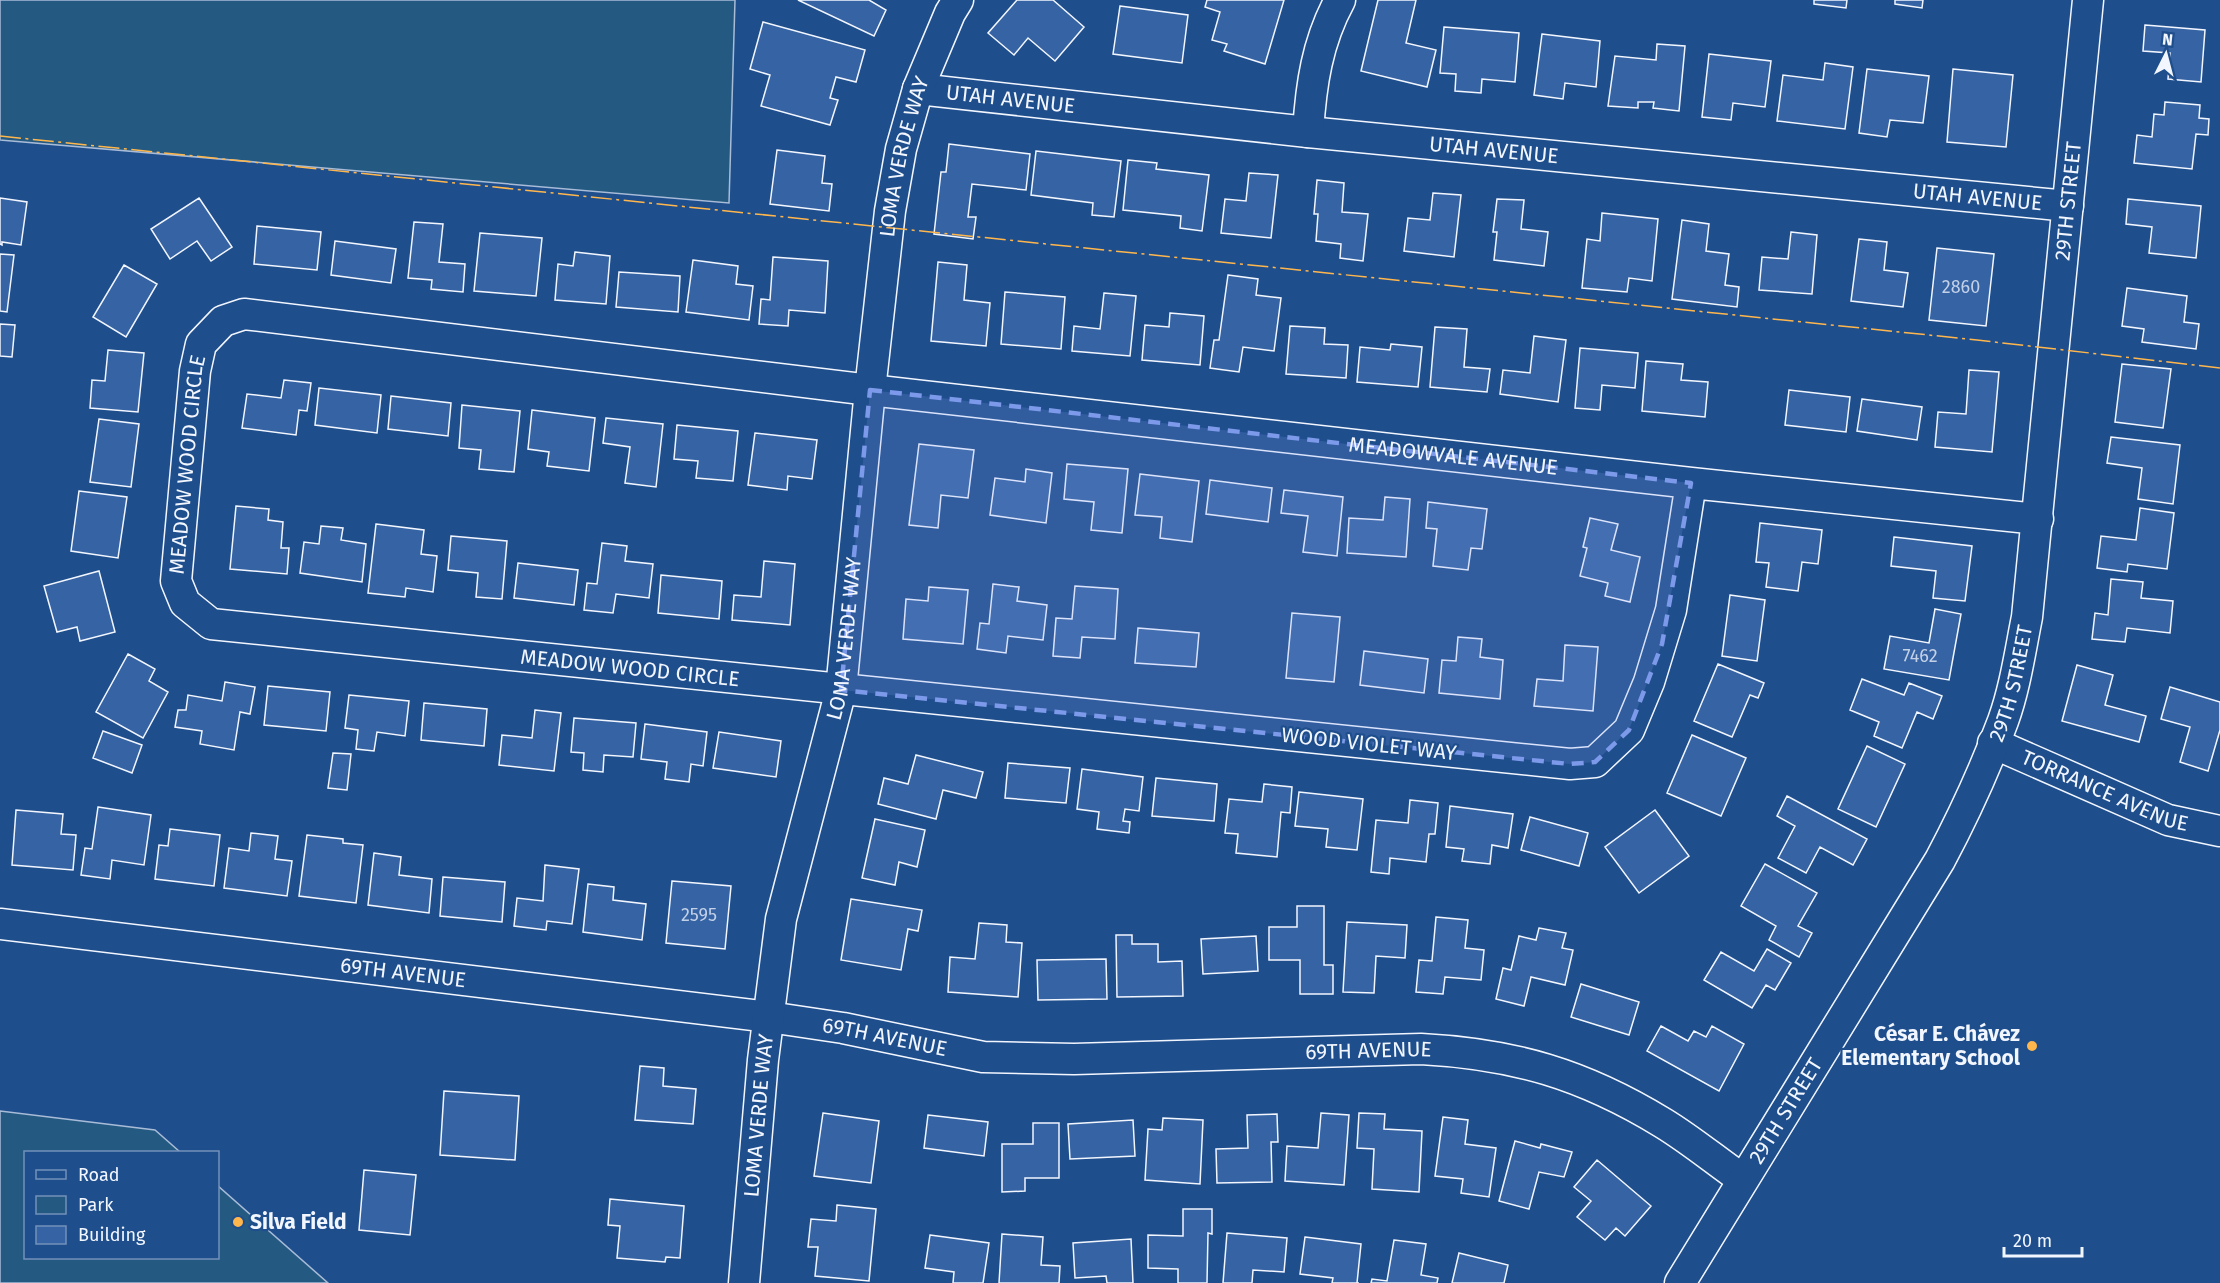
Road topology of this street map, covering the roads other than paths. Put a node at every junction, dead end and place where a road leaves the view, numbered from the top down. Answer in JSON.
{"nodes":[{"id":1,"x":958,"y":0,"type":"edge"},
{"id":2,"x":1340,"y":0,"type":"edge"},
{"id":3,"x":2088,"y":0,"type":"edge"},
{"id":4,"x":918,"y":89,"type":"junction"},
{"id":5,"x":1308,"y":132,"type":"junction"},
{"id":6,"x":2068,"y":206,"type":"junction"},
{"id":7,"x":870,"y":390,"type":"junction"},
{"id":8,"x":1691,"y":483,"type":"junction"},
{"id":9,"x":2038,"y":519,"type":"junction"},
{"id":10,"x":841,"y":690,"type":"junction"},
{"id":11,"x":1993,"y":743,"type":"junction"},
{"id":12,"x":2220,"y":831,"type":"edge"},
{"id":13,"x":0,"y":924,"type":"edge"},
{"id":14,"x":769,"y":1017,"type":"junction"},
{"id":15,"x":1742,"y":1179,"type":"junction"},
{"id":16,"x":744,"y":1283,"type":"edge"},
{"id":17,"x":1680,"y":1283,"type":"edge"}],
"edges":[{"from":1,"to":4,"type":"street","name":"LOMA VERDE WAY"},
{"from":2,"to":5,"type":"street"},
{"from":3,"to":6,"type":"street","name":"29TH STREET"},
{"from":4,"to":5,"type":"street","name":"UTAH AVENUE"},
{"from":4,"to":7,"type":"street","name":"LOMA VERDE WAY"},
{"from":5,"to":6,"type":"street","name":"UTAH AVENUE"},
{"from":6,"to":9,"type":"street","name":"29TH STREET"},
{"from":7,"to":8,"type":"street","name":"MEADOWVALE AVENUE"},
{"from":7,"to":10,"type":"street","name":"LOMA VERDE WAY"},
{"from":7,"to":10,"type":"street","name":"MEADOW WOOD CIRCLE"},
{"from":8,"to":9,"type":"street","name":"MEADOWVALE AVENUE"},
{"from":8,"to":10,"type":"street","name":"WOOD VIOLET WAY"},
{"from":9,"to":11,"type":"street","name":"29TH STREET"},
{"from":10,"to":14,"type":"street","name":"LOMA VERDE WAY"},
{"from":11,"to":12,"type":"street","name":"TORRANCE AVENUE"},
{"from":11,"to":15,"type":"street","name":"29TH STREET"},
{"from":13,"to":14,"type":"street","name":"69TH AVENUE"},
{"from":14,"to":15,"type":"street","name":"69TH AVENUE"},
{"from":14,"to":16,"type":"street","name":"LOMA VERDE WAY"},
{"from":15,"to":17,"type":"street","name":"29TH STREET"}]}
